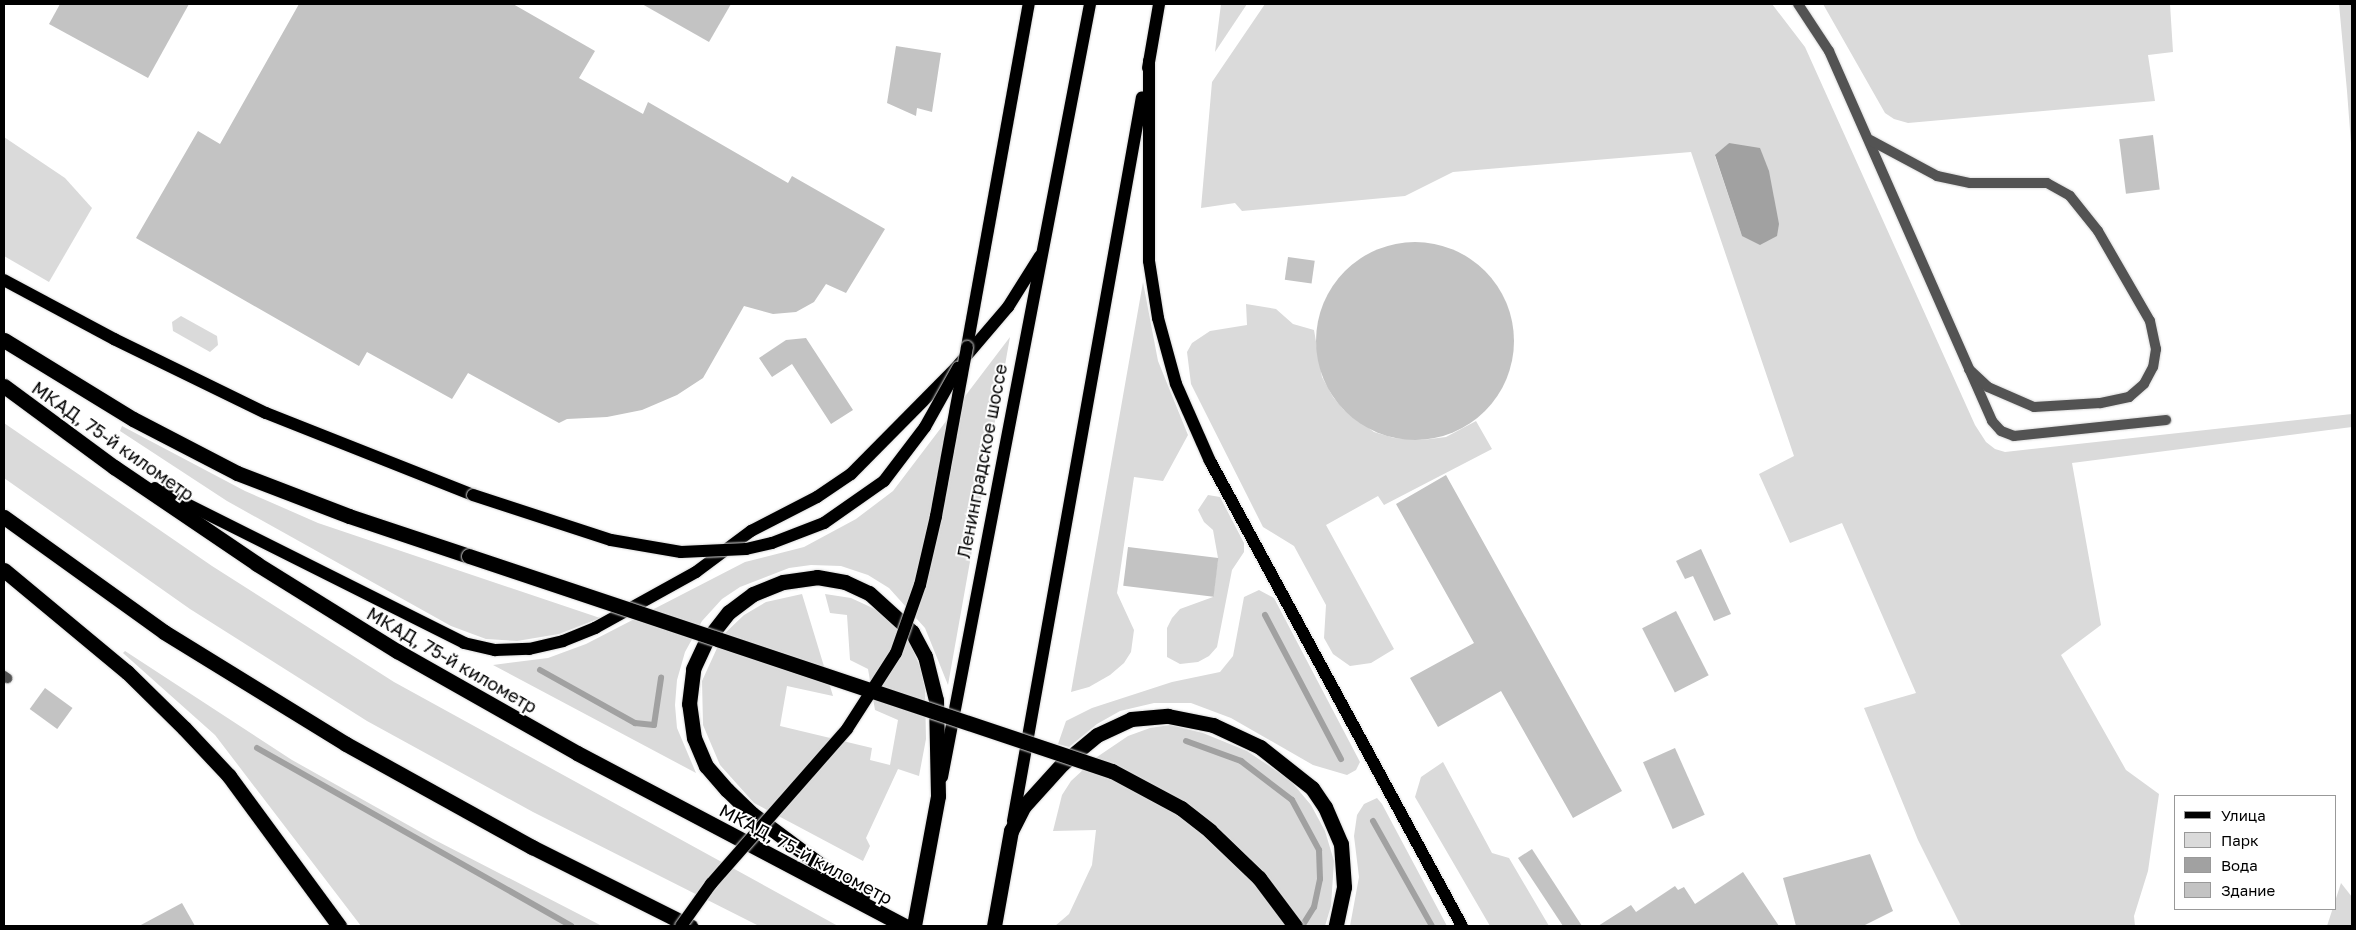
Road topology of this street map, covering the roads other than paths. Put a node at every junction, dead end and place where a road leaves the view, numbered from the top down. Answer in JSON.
{"nodes":[{"id":1,"x":1029,"y":4,"type":"edge"},
{"id":2,"x":1090,"y":4,"type":"edge"},
{"id":3,"x":1159,"y":4,"type":"edge"},
{"id":4,"x":1798,"y":4,"type":"edge"},
{"id":5,"x":1149,"y":61,"type":"junction"},
{"id":6,"x":1870,"y":140,"type":"junction"},
{"id":7,"x":1040,"y":256,"type":"junction"},
{"id":8,"x":4,"y":280,"type":"edge"},
{"id":9,"x":4,"y":340,"type":"edge"},
{"id":10,"x":967,"y":347,"type":"junction"},
{"id":11,"x":1967,"y":367,"type":"junction"},
{"id":12,"x":4,"y":386,"type":"edge"},
{"id":13,"x":2166,"y":420,"type":"dead end"},
{"id":14,"x":114,"y":467,"type":"junction"},
{"id":15,"x":4,"y":517,"type":"edge"},
{"id":16,"x":4,"y":570,"type":"edge"},
{"id":17,"x":938,"y":796,"type":"junction"},
{"id":18,"x":1011,"y":831,"type":"junction"},
{"id":19,"x":901,"y":924,"type":"edge"},
{"id":20,"x":339,"y":926,"type":"edge"},
{"id":21,"x":681,"y":926,"type":"edge"},
{"id":22,"x":690,"y":926,"type":"edge"},
{"id":23,"x":914,"y":926,"type":"edge"},
{"id":24,"x":994,"y":926,"type":"edge"},
{"id":25,"x":1295,"y":926,"type":"edge"},
{"id":26,"x":1336,"y":926,"type":"edge"},
{"id":27,"x":1462,"y":926,"type":"edge"}],
"edges":[{"from":1,"to":10,"type":"main road"},
{"from":2,"to":7,"type":"main road","name":"Ленинградское шоссе"},
{"from":3,"to":5,"type":"main road"},
{"from":4,"to":6,"type":"street"},
{"from":5,"to":18,"type":"main road"},
{"from":5,"to":27,"type":"main road"},
{"from":6,"to":11,"type":"street"},
{"from":6,"to":11,"type":"street"},
{"from":7,"to":14,"type":"main road"},
{"from":7,"to":17,"type":"main road","name":"Ленинградское шоссе"},
{"from":8,"to":10,"type":"main road","bridge":true},
{"from":9,"to":25,"type":"highway","bridge":true},
{"from":10,"to":21,"type":"main road","bridge":true},
{"from":11,"to":13,"type":"street"},
{"from":12,"to":14,"type":"highway","name":"МКАД, 75-й километр"},
{"from":14,"to":19,"type":"highway","name":"МКАД, 75-й километр"},
{"from":15,"to":22,"type":"highway"},
{"from":16,"to":20,"type":"highway"},
{"from":17,"to":19,"type":"highway"},
{"from":17,"to":23,"type":"highway","name":"Ленинградское шоссе"},
{"from":18,"to":24,"type":"highway"},
{"from":18,"to":26,"type":"highway"}]}
